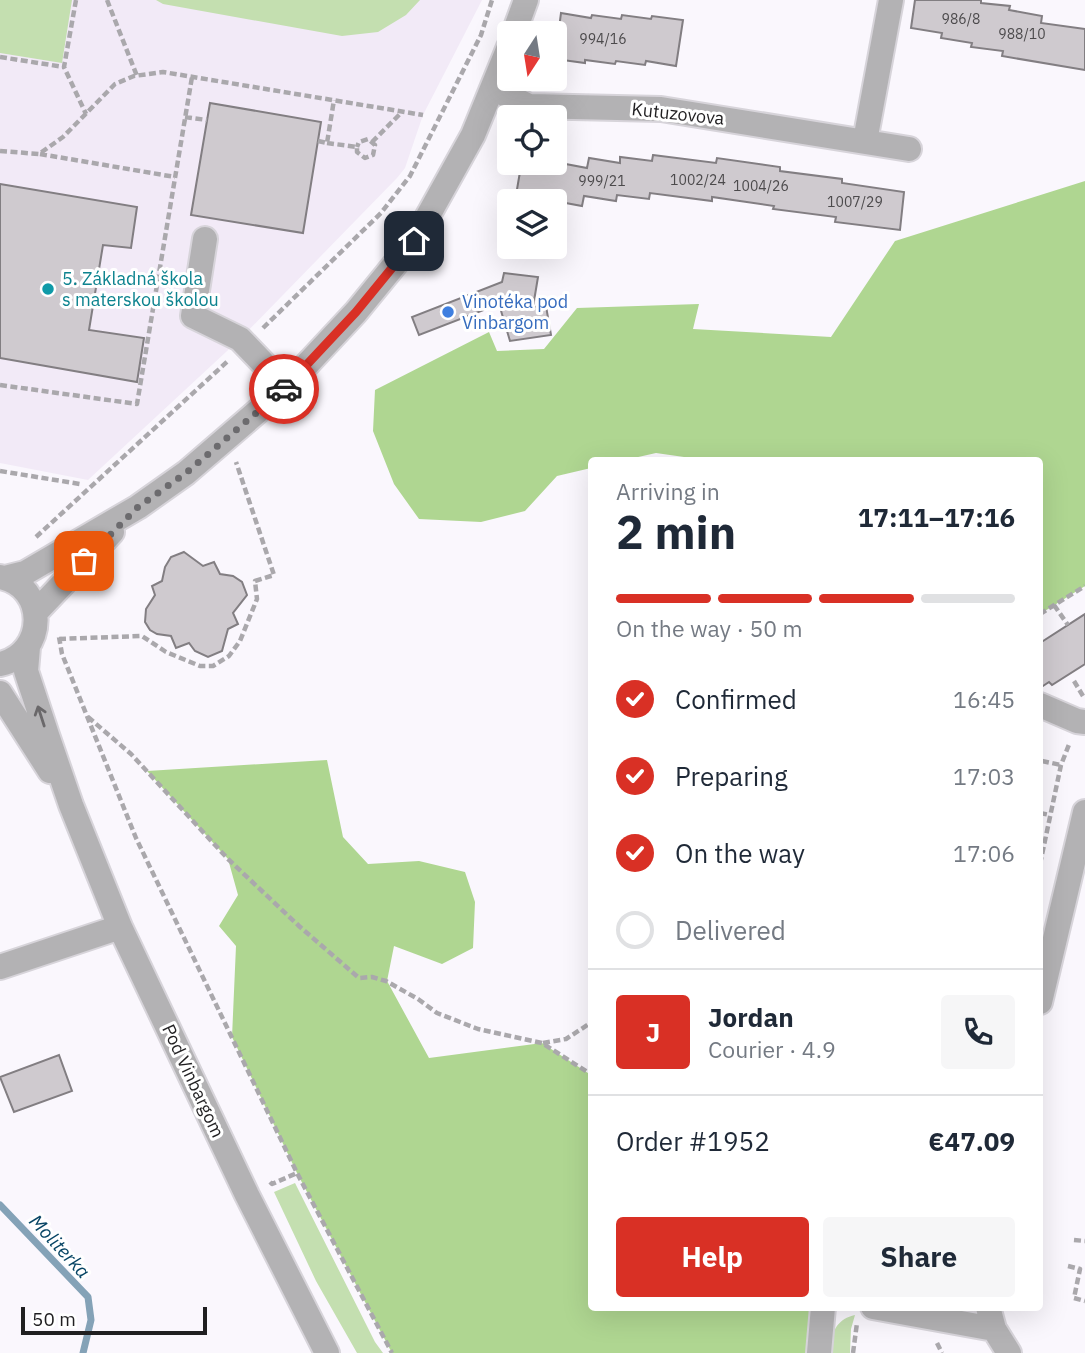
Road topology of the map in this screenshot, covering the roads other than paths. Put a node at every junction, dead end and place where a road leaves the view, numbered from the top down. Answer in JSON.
{"nodes":[{"id":1,"x":526,"y":0,"type":"edge"},
{"id":2,"x":891,"y":0,"type":"edge"},
{"id":3,"x":518,"y":21,"type":"edge"},
{"id":4,"x":497,"y":81,"type":"edge"},
{"id":5,"x":494,"y":89,"type":"junction"},
{"id":6,"x":865,"y":141,"type":"junction"},
{"id":7,"x":909,"y":149,"type":"dead end"},
{"id":8,"x":205,"y":239,"type":"dead end"},
{"id":9,"x":286,"y":387,"type":"junction"},
{"id":10,"x":138,"y":507,"type":"junction"},
{"id":11,"x":3,"y":578,"type":"edge"},
{"id":12,"x":36,"y":612,"type":"junction"},
{"id":13,"x":28,"y":648,"type":"junction"},
{"id":14,"x":0,"y":664,"type":"edge"},
{"id":15,"x":0,"y":693,"type":"edge"},
{"id":16,"x":1043,"y":706,"type":"edge"},
{"id":17,"x":1082,"y":714,"type":"edge"},
{"id":18,"x":71,"y":804,"type":"junction"},
{"id":19,"x":1085,"y":812,"type":"edge"},
{"id":20,"x":120,"y":927,"type":"junction"},
{"id":21,"x":0,"y":967,"type":"edge"},
{"id":22,"x":1043,"y":989,"type":"edge"},
{"id":23,"x":823,"y":1311,"type":"edge"},
{"id":24,"x":865,"y":1314,"type":"edge"},
{"id":25,"x":991,"y":1318,"type":"edge"},
{"id":26,"x":327,"y":1353,"type":"edge"},
{"id":27,"x":819,"y":1353,"type":"edge"},
{"id":28,"x":1009,"y":1353,"type":"edge"}],
"edges":[{"from":1,"to":3,"type":"street"},
{"from":2,"to":6,"type":"street"},
{"from":4,"to":5,"type":"street"},
{"from":5,"to":6,"type":"street","name":"Kutuzovova"},
{"from":5,"to":9,"type":"street"},
{"from":6,"to":7,"type":"street","name":"Kutuzovova"},
{"from":8,"to":9,"type":"street"},
{"from":9,"to":10,"type":"street"},
{"from":10,"to":11,"type":"street"},
{"from":10,"to":12,"type":"street"},
{"from":11,"to":12,"type":"street"},
{"from":12,"to":13,"type":"street","name":"Pod Vinbargom"},
{"from":13,"to":14,"type":"street"},
{"from":18,"to":13,"type":"street","name":"Pod Vinbargom","one_way":true},
{"from":15,"to":18,"type":"street","name":"Pod Vinbargom"},
{"from":16,"to":17,"type":"street"},
{"from":18,"to":20,"type":"street","name":"Pod Vinbargom"},
{"from":19,"to":22,"type":"street"},
{"from":20,"to":21,"type":"street"},
{"from":20,"to":26,"type":"street","name":"Pod Vinbargom"},
{"from":23,"to":27,"type":"street"},
{"from":24,"to":25,"type":"street"},
{"from":25,"to":28,"type":"street"}]}
